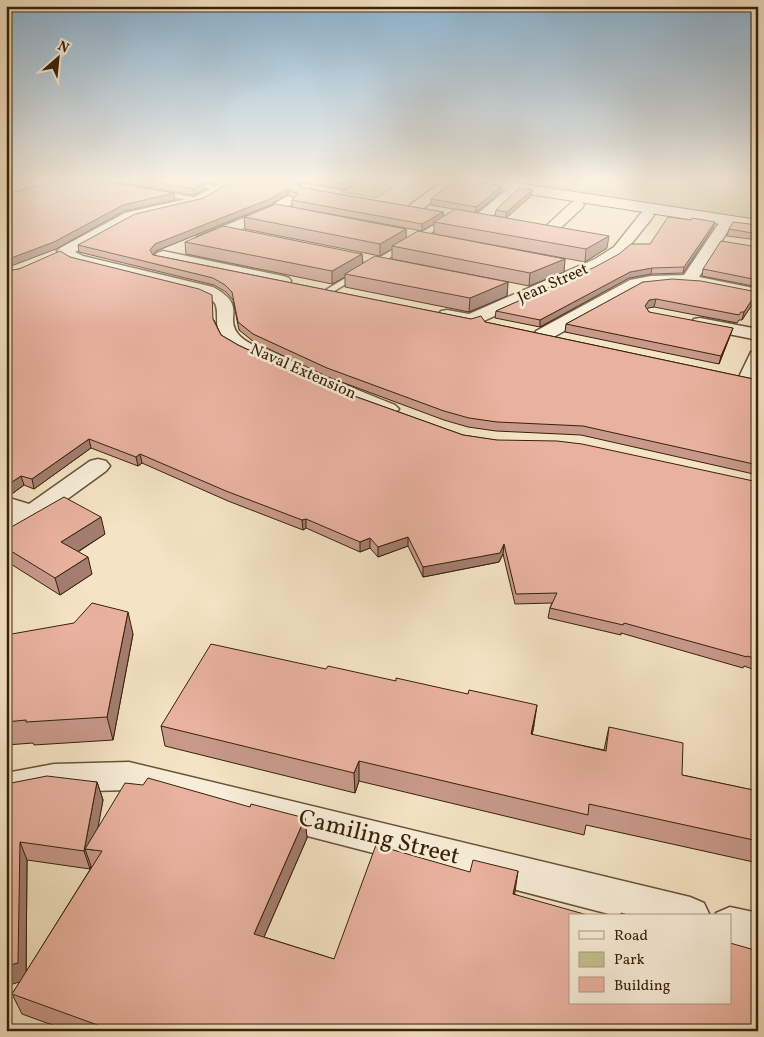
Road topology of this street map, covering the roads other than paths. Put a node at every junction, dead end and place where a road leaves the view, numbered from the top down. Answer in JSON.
{"nodes":[{"id":1,"x":105,"y":229,"type":"edge"},
{"id":2,"x":230,"y":229,"type":"edge"},
{"id":3,"x":433,"y":229,"type":"edge"},
{"id":4,"x":539,"y":229,"type":"edge"},
{"id":5,"x":636,"y":229,"type":"edge"},
{"id":6,"x":722,"y":229,"type":"edge"},
{"id":7,"x":549,"y":231,"type":"joint"},
{"id":8,"x":224,"y":232,"type":"junction"},
{"id":9,"x":401,"y":233,"type":"edge"},
{"id":10,"x":567,"y":235,"type":"edge"},
{"id":11,"x":253,"y":237,"type":"edge"},
{"id":12,"x":420,"y":237,"type":"junction"},
{"id":13,"x":439,"y":240,"type":"edge"},
{"id":14,"x":715,"y":240,"type":"junction"},
{"id":15,"x":605,"y":241,"type":"edge"},
{"id":16,"x":732,"y":243,"type":"edge"},
{"id":17,"x":624,"y":245,"type":"junction"},
{"id":18,"x":164,"y":256,"type":"junction"},
{"id":19,"x":358,"y":258,"type":"edge"},
{"id":20,"x":377,"y":262,"type":"junction"},
{"id":21,"x":559,"y":263,"type":"edge"},
{"id":22,"x":140,"y":265,"type":"edge"},
{"id":23,"x":396,"y":266,"type":"edge"},
{"id":24,"x":587,"y":268,"type":"junction"},
{"id":25,"x":688,"y":281,"type":"junction"},
{"id":26,"x":502,"y":288,"type":"edge"},
{"id":27,"x":328,"y":290,"type":"junction"},
{"id":28,"x":347,"y":294,"type":"edge"},
{"id":29,"x":532,"y":294,"type":"junction"},
{"id":30,"x":758,"y":294,"type":"edge"},
{"id":31,"x":433,"y":312,"type":"edge"},
{"id":32,"x":682,"y":320,"type":"edge"},
{"id":33,"x":758,"y":335,"type":"edge"},
{"id":34,"x":572,"y":341,"type":"edge"},
{"id":35,"x":758,"y":356,"type":"edge"},
{"id":36,"x":728,"y":374,"type":"edge"},
{"id":37,"x":753,"y":380,"type":"edge"},
{"id":38,"x":409,"y":416,"type":"edge"},
{"id":39,"x":98,"y":466,"type":"dead end"},
{"id":40,"x":6,"y":504,"type":"edge"},
{"id":41,"x":32,"y":513,"type":"junction"},
{"id":42,"x":6,"y":531,"type":"edge"},
{"id":43,"x":6,"y":788,"type":"edge"},
{"id":44,"x":682,"y":914,"type":"edge"},
{"id":45,"x":732,"y":926,"type":"edge"},
{"id":46,"x":758,"y":932,"type":"edge"}],
"edges":[{"from":1,"to":38,"type":"street","name":"Naval Extension"},
{"from":2,"to":8,"type":"street"},
{"from":3,"to":12,"type":"lane"},
{"from":4,"to":7,"type":"street"},
{"from":5,"to":17,"type":"street","name":"Jean Street"},
{"from":6,"to":14,"type":"street"},
{"from":7,"to":10,"type":"street"},
{"from":8,"to":11,"type":"street"},
{"from":8,"to":18,"type":"street"},
{"from":9,"to":12,"type":"street"},
{"from":12,"to":13,"type":"street"},
{"from":12,"to":20,"type":"lane"},
{"from":14,"to":16,"type":"street"},
{"from":14,"to":25,"type":"street"},
{"from":15,"to":17,"type":"street"},
{"from":17,"to":24,"type":"street","name":"Jean Street"},
{"from":18,"to":22,"type":"street"},
{"from":18,"to":27,"type":"street"},
{"from":19,"to":20,"type":"street"},
{"from":20,"to":23,"type":"street"},
{"from":20,"to":27,"type":"lane"},
{"from":21,"to":24,"type":"street"},
{"from":24,"to":29,"type":"street","name":"Jean Street"},
{"from":25,"to":30,"type":"street"},
{"from":25,"to":34,"type":"street"},
{"from":26,"to":29,"type":"street"},
{"from":27,"to":28,"type":"street"},
{"from":29,"to":31,"type":"street","name":"Jean Street"},
{"from":32,"to":33,"type":"street"},
{"from":35,"to":37,"type":"street"},
{"from":36,"to":37,"type":"street"},
{"from":39,"to":41,"type":"street"},
{"from":40,"to":41,"type":"street"},
{"from":41,"to":42,"type":"street"},
{"from":43,"to":44,"type":"street","name":"Camiling Street"},
{"from":45,"to":46,"type":"street"}]}
